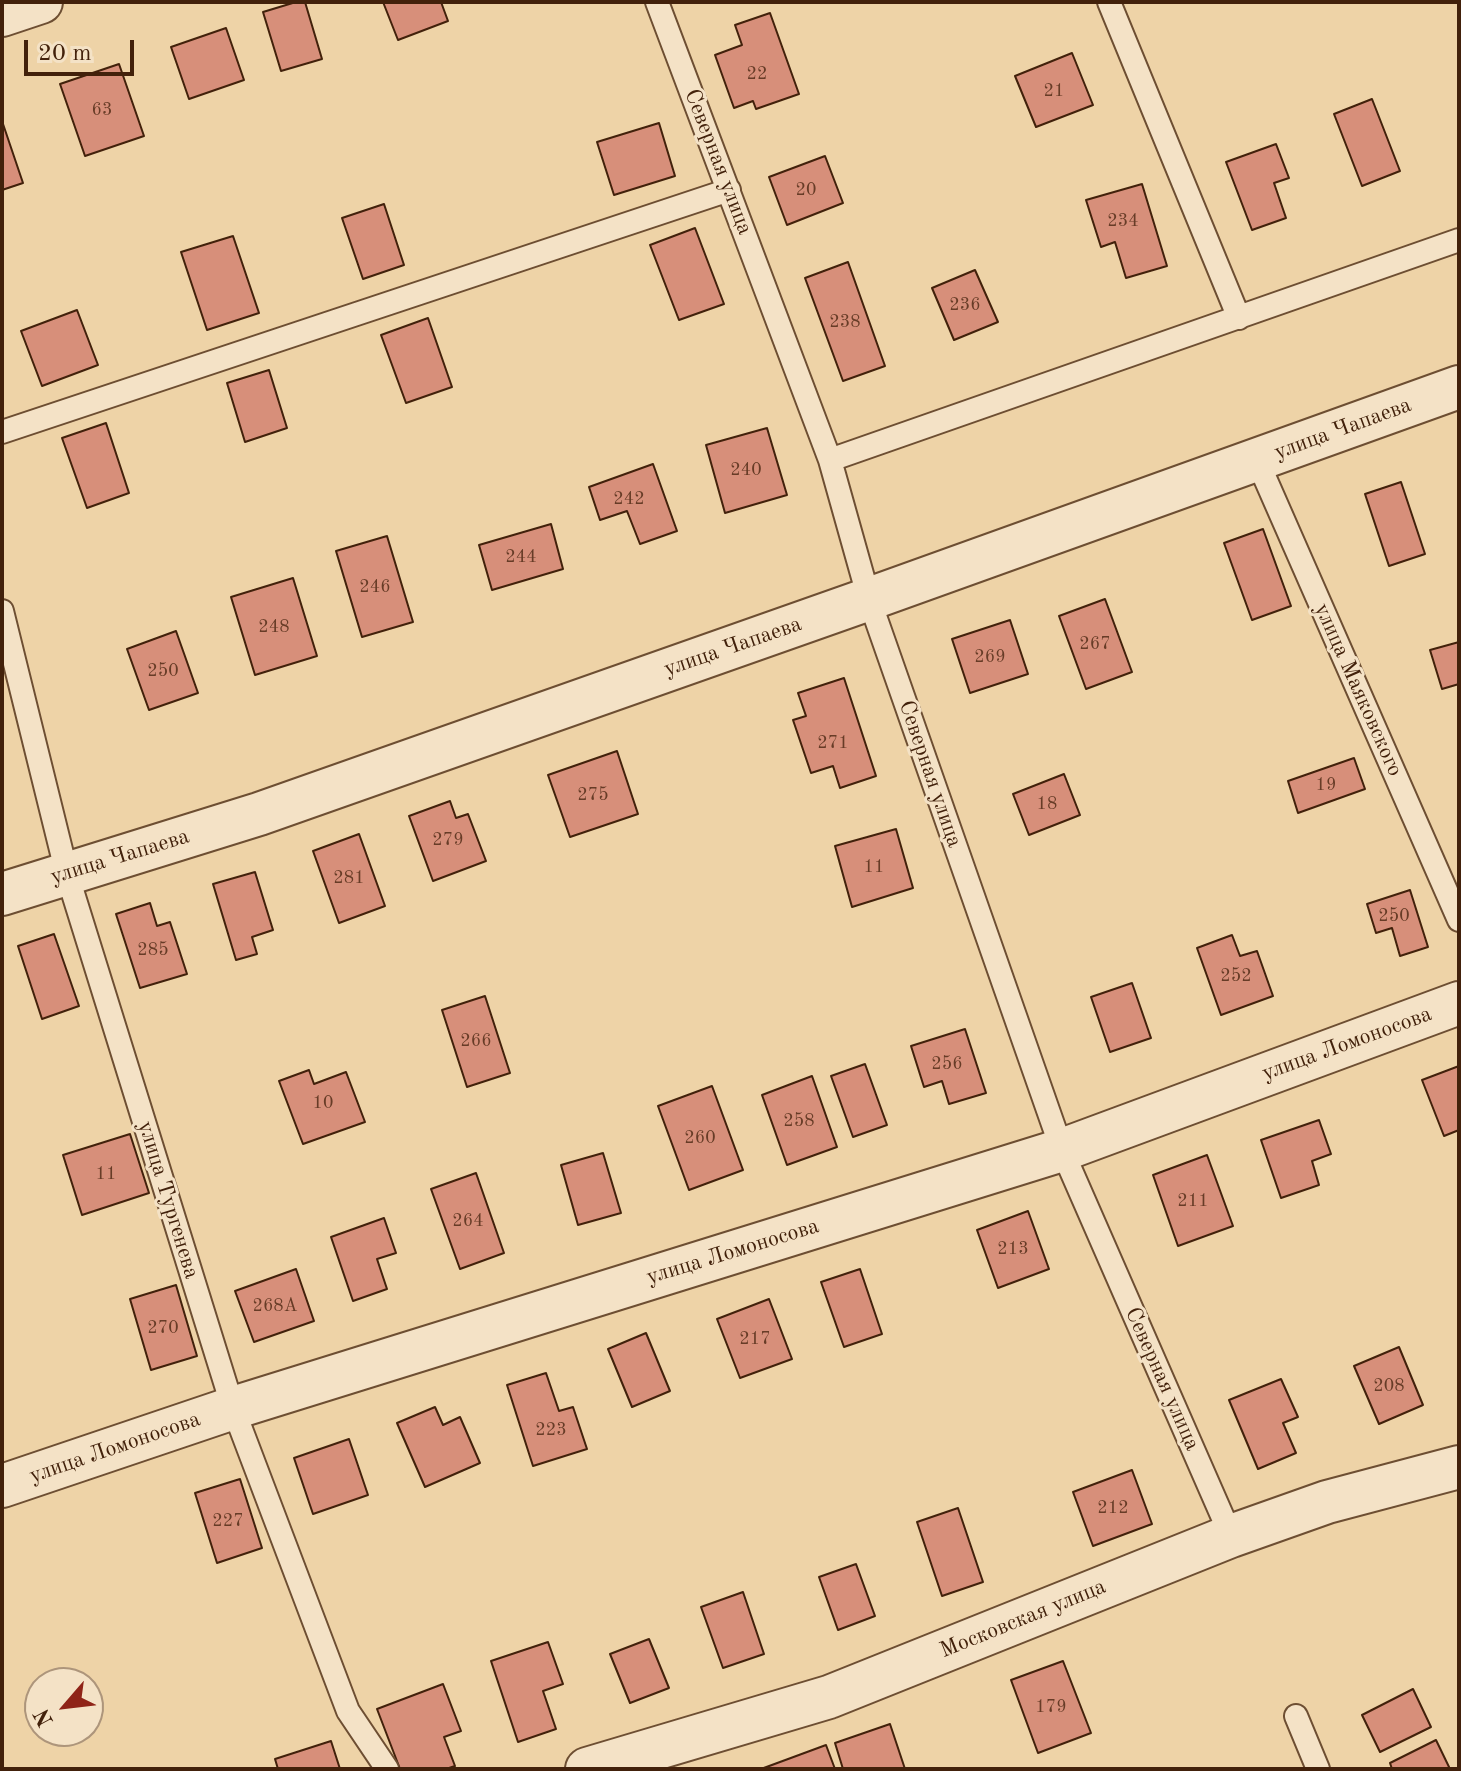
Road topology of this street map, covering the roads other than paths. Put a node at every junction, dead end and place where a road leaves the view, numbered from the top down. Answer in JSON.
{"nodes":[{"id":1,"x":41,"y":2,"type":"edge"},
{"id":2,"x":657,"y":2,"type":"edge"},
{"id":3,"x":1109,"y":2,"type":"edge"},
{"id":4,"x":2,"y":15,"type":"edge"},
{"id":5,"x":729,"y":190,"type":"junction"},
{"id":6,"x":1459,"y":240,"type":"edge"},
{"id":7,"x":1239,"y":318,"type":"junction"},
{"id":8,"x":1459,"y":387,"type":"edge"},
{"id":9,"x":2,"y":432,"type":"edge"},
{"id":10,"x":830,"y":460,"type":"junction"},
{"id":11,"x":1257,"y":460,"type":"junction"},
{"id":12,"x":869,"y":599,"type":"junction"},
{"id":13,"x":2,"y":611,"type":"edge"},
{"id":14,"x":67,"y":874,"type":"junction"},
{"id":15,"x":2,"y":894,"type":"edge"},
{"id":16,"x":1459,"y":920,"type":"edge"},
{"id":17,"x":1459,"y":1003,"type":"edge"},
{"id":18,"x":1062,"y":1150,"type":"junction"},
{"id":19,"x":233,"y":1408,"type":"junction"},
{"id":20,"x":1459,"y":1467,"type":"edge"},
{"id":21,"x":2,"y":1486,"type":"edge"},
{"id":22,"x":1231,"y":1536,"type":"junction"},
{"id":23,"x":1296,"y":1716,"type":"dead end"},
{"id":24,"x":387,"y":1769,"type":"edge"},
{"id":25,"x":587,"y":1769,"type":"edge"},
{"id":26,"x":1318,"y":1769,"type":"edge"}],
"edges":[{"from":1,"to":4,"type":"street"},
{"from":2,"to":5,"type":"lane","name":"Северная улица"},
{"from":3,"to":7,"type":"lane"},
{"from":5,"to":9,"type":"lane"},
{"from":5,"to":10,"type":"lane","name":"Северная улица"},
{"from":6,"to":7,"type":"lane"},
{"from":7,"to":10,"type":"lane"},
{"from":8,"to":11,"type":"street","name":"улица Чапаева"},
{"from":10,"to":12,"type":"lane","name":"Северная улица"},
{"from":11,"to":12,"type":"street","name":"улица Чапаева"},
{"from":11,"to":16,"type":"lane","name":"улица Маяковского"},
{"from":12,"to":14,"type":"street","name":"улица Чапаева"},
{"from":12,"to":18,"type":"lane","name":"Северная улица"},
{"from":13,"to":14,"type":"lane","name":"улица Тургенева"},
{"from":14,"to":15,"type":"street","name":"улица Чапаева"},
{"from":14,"to":19,"type":"lane","name":"улица Тургенева"},
{"from":17,"to":18,"type":"street","name":"улица Ломоносова"},
{"from":18,"to":19,"type":"street","name":"улица Ломоносова"},
{"from":18,"to":22,"type":"lane","name":"Северная улица"},
{"from":19,"to":21,"type":"street","name":"улица Ломоносова"},
{"from":19,"to":24,"type":"lane","name":"улица Тургенева"},
{"from":20,"to":22,"type":"street","name":"Московская улица"},
{"from":22,"to":25,"type":"street","name":"Московская улица"},
{"from":23,"to":26,"type":"lane"}]}
